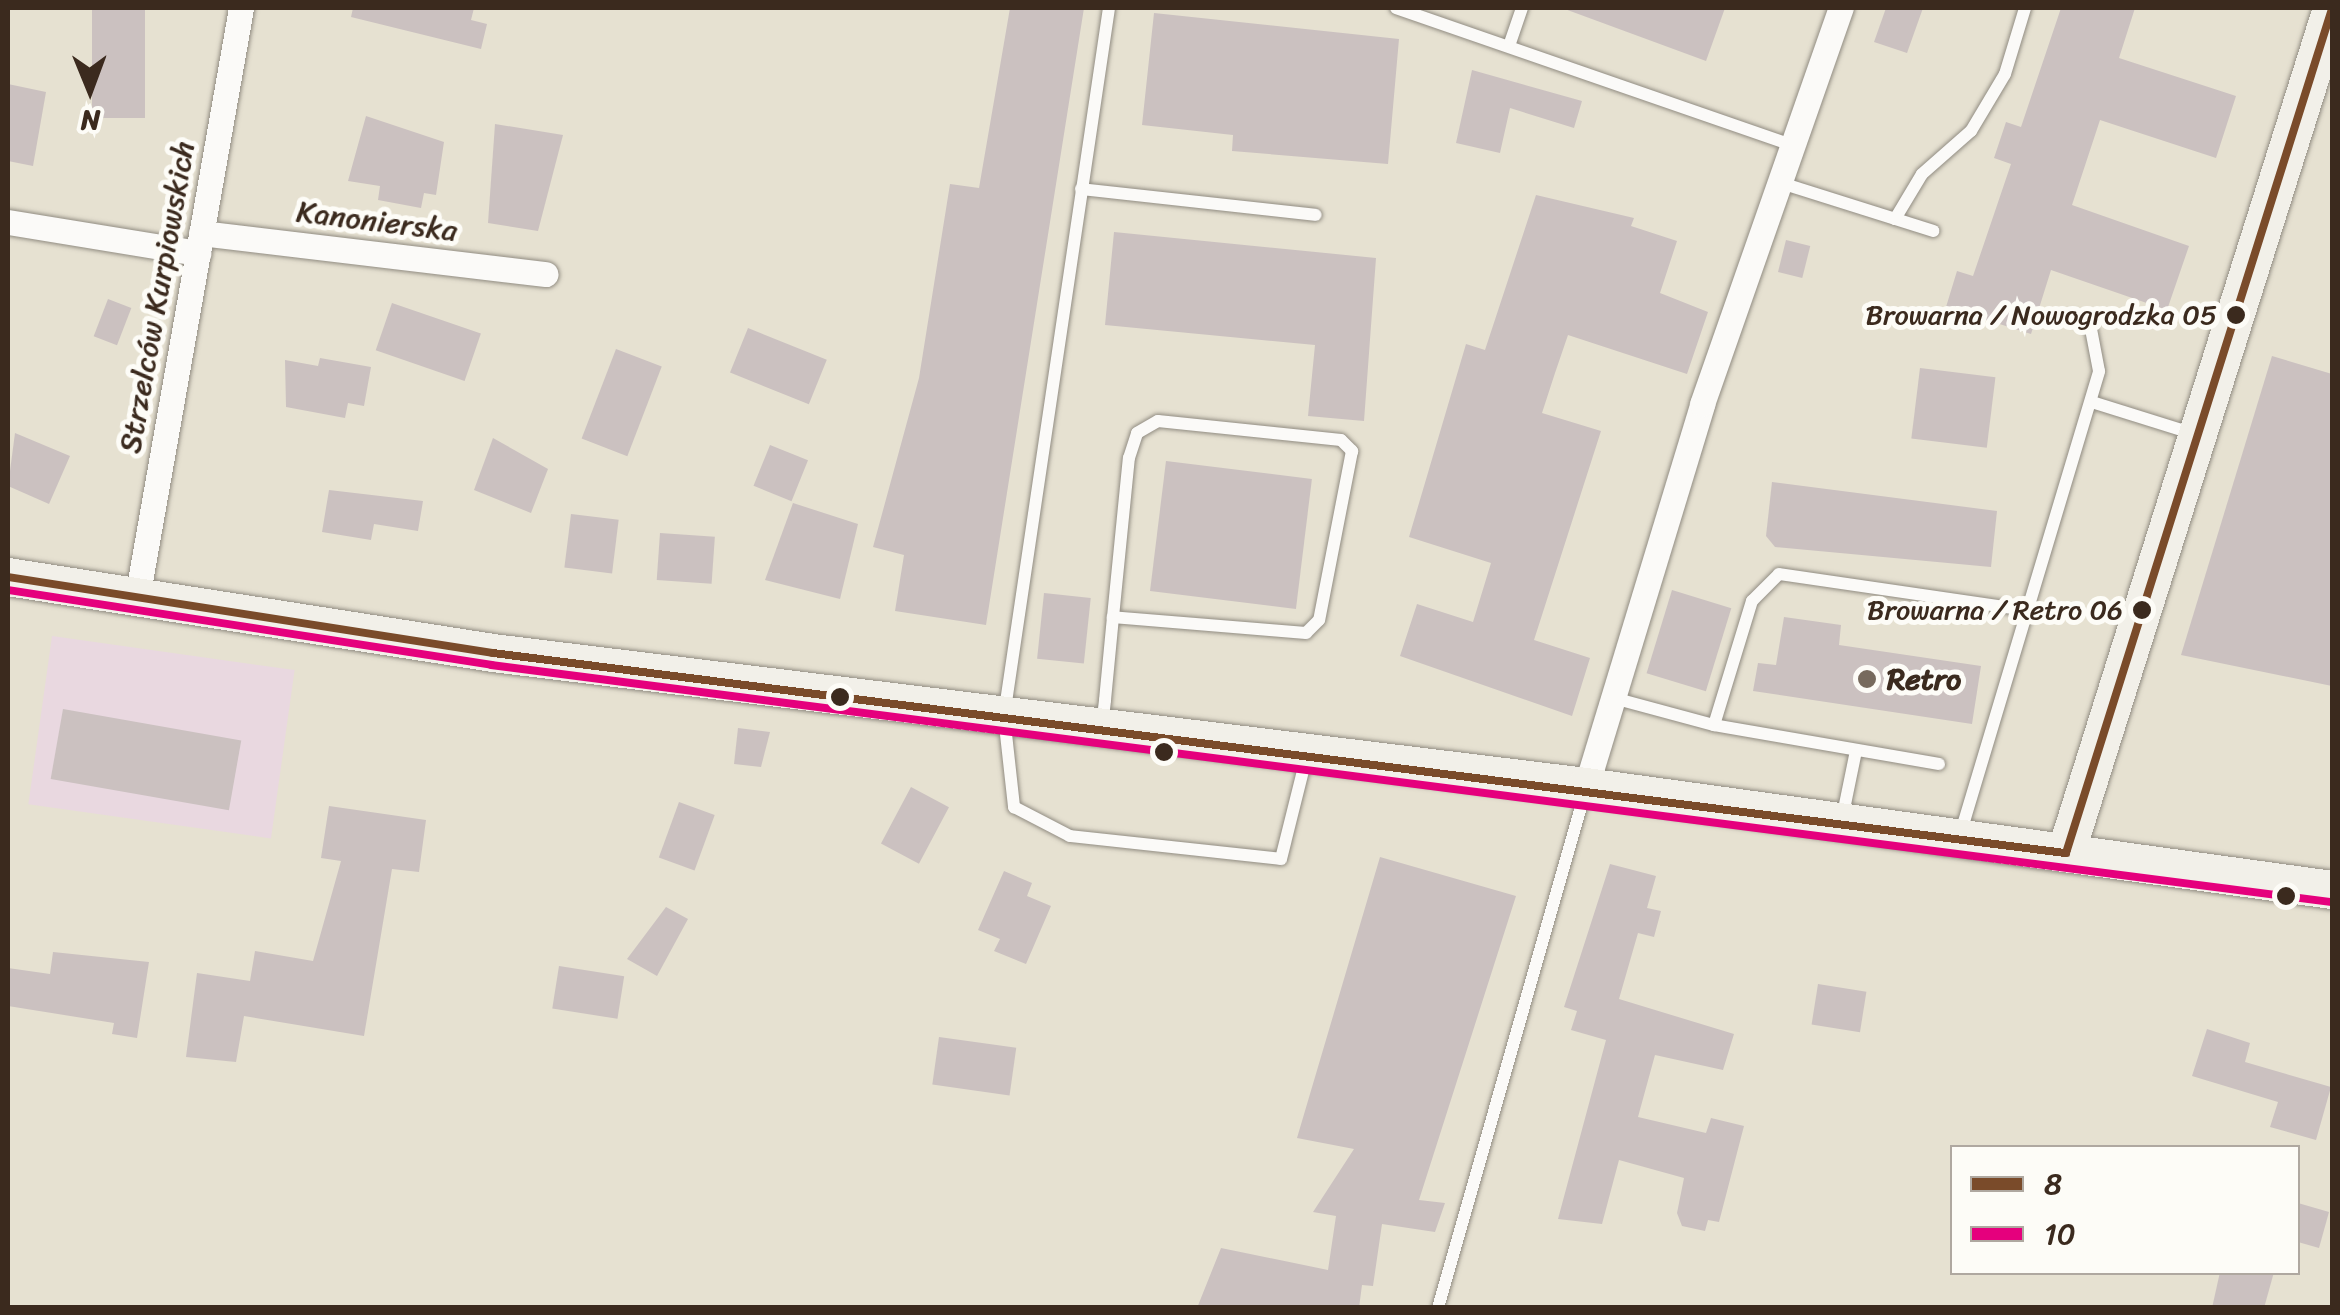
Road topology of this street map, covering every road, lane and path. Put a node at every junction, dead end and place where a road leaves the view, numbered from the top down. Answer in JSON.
{"nodes":[{"id":1,"x":240,"y":8,"type":"edge"},
{"id":2,"x":1109,"y":8,"type":"edge"},
{"id":3,"x":1396,"y":8,"type":"edge"},
{"id":4,"x":1522,"y":8,"type":"edge"},
{"id":5,"x":1841,"y":8,"type":"edge"},
{"id":6,"x":2025,"y":8,"type":"edge"},
{"id":7,"x":2332,"y":9,"type":"edge"},
{"id":8,"x":1509,"y":46,"type":"junction"},
{"id":9,"x":1792,"y":146,"type":"junction"},
{"id":10,"x":1778,"y":182,"type":"junction"},
{"id":11,"x":1082,"y":189,"type":"junction"},
{"id":12,"x":1316,"y":214,"type":"dead end"},
{"id":13,"x":1895,"y":219,"type":"junction"},
{"id":14,"x":8,"y":222,"type":"edge"},
{"id":15,"x":1932,"y":231,"type":"dead end"},
{"id":16,"x":200,"y":244,"type":"junction"},
{"id":17,"x":546,"y":274,"type":"dead end"},
{"id":18,"x":2072,"y":317,"type":"dead end"},
{"id":19,"x":2092,"y":402,"type":"junction"},
{"id":20,"x":2196,"y":434,"type":"junction"},
{"id":21,"x":8,"y":577,"type":"edge"},
{"id":22,"x":137,"y":598,"type":"junction"},
{"id":23,"x":2027,"y":610,"type":"junction"},
{"id":24,"x":1113,"y":617,"type":"junction"},
{"id":25,"x":1608,"y":697,"type":"junction"},
{"id":26,"x":1004,"y":716,"type":"junction"},
{"id":27,"x":1714,"y":724,"type":"junction"},
{"id":28,"x":1102,"y":728,"type":"junction"},
{"id":29,"x":1856,"y":752,"type":"junction"},
{"id":30,"x":1308,"y":753,"type":"junction"},
{"id":31,"x":1939,"y":764,"type":"dead end"},
{"id":32,"x":1586,"y":786,"type":"junction"},
{"id":33,"x":1842,"y":821,"type":"junction"},
{"id":34,"x":1960,"y":838,"type":"junction"},
{"id":35,"x":2066,"y":853,"type":"junction"},
{"id":36,"x":2332,"y":890,"type":"edge"},
{"id":37,"x":1438,"y":1308,"type":"edge"}],
"edges":[{"from":1,"to":16,"type":"street","name":"Strzelców Kurpiowskich"},
{"from":2,"to":11,"type":"lane"},
{"from":3,"to":8,"type":"lane"},
{"from":4,"to":8,"type":"lane"},
{"from":5,"to":9,"type":"street"},
{"from":6,"to":13,"type":"lane"},
{"from":7,"to":20,"type":"main road"},
{"from":8,"to":9,"type":"lane"},
{"from":9,"to":10,"type":"street"},
{"from":10,"to":13,"type":"lane"},
{"from":10,"to":25,"type":"street"},
{"from":11,"to":12,"type":"lane"},
{"from":11,"to":26,"type":"lane"},
{"from":13,"to":15,"type":"lane"},
{"from":14,"to":16,"type":"street","name":"Kanonierska"},
{"from":16,"to":17,"type":"street","name":"Kanonierska"},
{"from":16,"to":22,"type":"street","name":"Strzelców Kurpiowskich"},
{"from":18,"to":19,"type":"lane"},
{"from":19,"to":20,"type":"lane"},
{"from":19,"to":23,"type":"lane"},
{"from":20,"to":35,"type":"main road"},
{"from":21,"to":22,"type":"main road"},
{"from":22,"to":26,"type":"main road"},
{"from":23,"to":27,"type":"lane"},
{"from":23,"to":34,"type":"lane"},
{"from":24,"to":24,"type":"lane"},
{"from":24,"to":28,"type":"lane"},
{"from":25,"to":27,"type":"lane"},
{"from":25,"to":32,"type":"street"},
{"from":26,"to":28,"type":"main road"},
{"from":26,"to":30,"type":"lane"},
{"from":27,"to":29,"type":"lane"},
{"from":28,"to":30,"type":"main road"},
{"from":29,"to":31,"type":"lane"},
{"from":29,"to":33,"type":"lane"},
{"from":30,"to":32,"type":"main road"},
{"from":32,"to":33,"type":"main road"},
{"from":32,"to":37,"type":"lane"},
{"from":33,"to":34,"type":"main road"},
{"from":34,"to":35,"type":"main road"},
{"from":35,"to":36,"type":"main road"}]}
